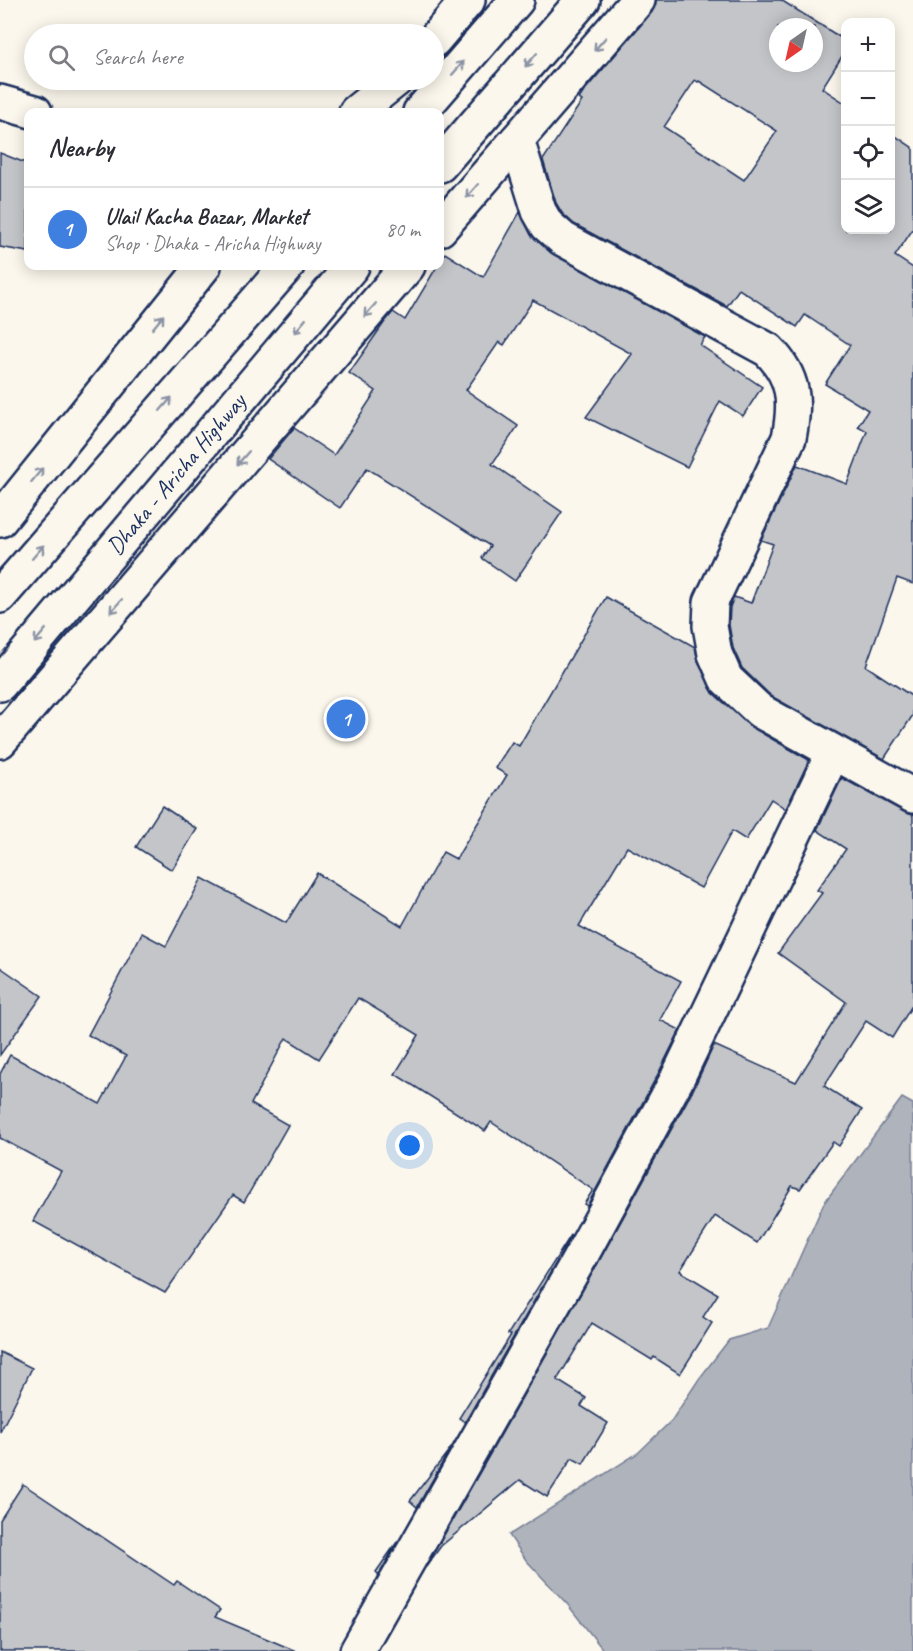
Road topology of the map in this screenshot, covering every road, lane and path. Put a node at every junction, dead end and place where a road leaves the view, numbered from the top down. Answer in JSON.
{"nodes":[{"id":1,"x":468,"y":0,"type":"edge"},
{"id":2,"x":517,"y":0,"type":"edge"},
{"id":3,"x":583,"y":0,"type":"edge"},
{"id":4,"x":638,"y":0,"type":"edge"},
{"id":5,"x":444,"y":28,"type":"edge"},
{"id":6,"x":444,"y":84,"type":"edge"},
{"id":7,"x":384,"y":90,"type":"edge"},
{"id":8,"x":439,"y":90,"type":"edge"},
{"id":9,"x":0,"y":102,"type":"edge"},
{"id":10,"x":361,"y":108,"type":"edge"},
{"id":11,"x":423,"y":108,"type":"edge"},
{"id":12,"x":24,"y":109,"type":"edge"},
{"id":13,"x":517,"y":140,"type":"junction"},
{"id":14,"x":444,"y":160,"type":"edge"},
{"id":15,"x":444,"y":224,"type":"edge"},
{"id":16,"x":201,"y":270,"type":"edge"},
{"id":17,"x":284,"y":270,"type":"edge"},
{"id":18,"x":349,"y":270,"type":"edge"},
{"id":19,"x":405,"y":270,"type":"edge"},
{"id":20,"x":0,"y":520,"type":"edge"},
{"id":21,"x":0,"y":596,"type":"edge"},
{"id":22,"x":0,"y":684,"type":"edge"},
{"id":23,"x":0,"y":741,"type":"edge"},
{"id":24,"x":833,"y":753,"type":"junction"},
{"id":25,"x":913,"y":796,"type":"edge"},
{"id":26,"x":357,"y":1651,"type":"edge"}],
"edges":[{"from":1,"to":5,"type":"main road"},
{"from":6,"to":2,"type":"main road","one_way":true},
{"from":3,"to":14,"type":"main road","one_way":true},
{"from":4,"to":13,"type":"main road","one_way":true},
{"from":7,"to":10,"type":"main road"},
{"from":11,"to":8,"type":"main road","one_way":true},
{"from":9,"to":12,"type":"main road"},
{"from":13,"to":15,"type":"main road","one_way":true},
{"from":13,"to":24,"type":"main road"},
{"from":20,"to":16,"type":"main road","one_way":true},
{"from":21,"to":17,"type":"main road","one_way":true},
{"from":18,"to":22,"type":"main road","name":"Dhaka - Aricha Highway","one_way":true},
{"from":19,"to":23,"type":"main road","one_way":true},
{"from":24,"to":25,"type":"main road"},
{"from":24,"to":26,"type":"main road"}]}
